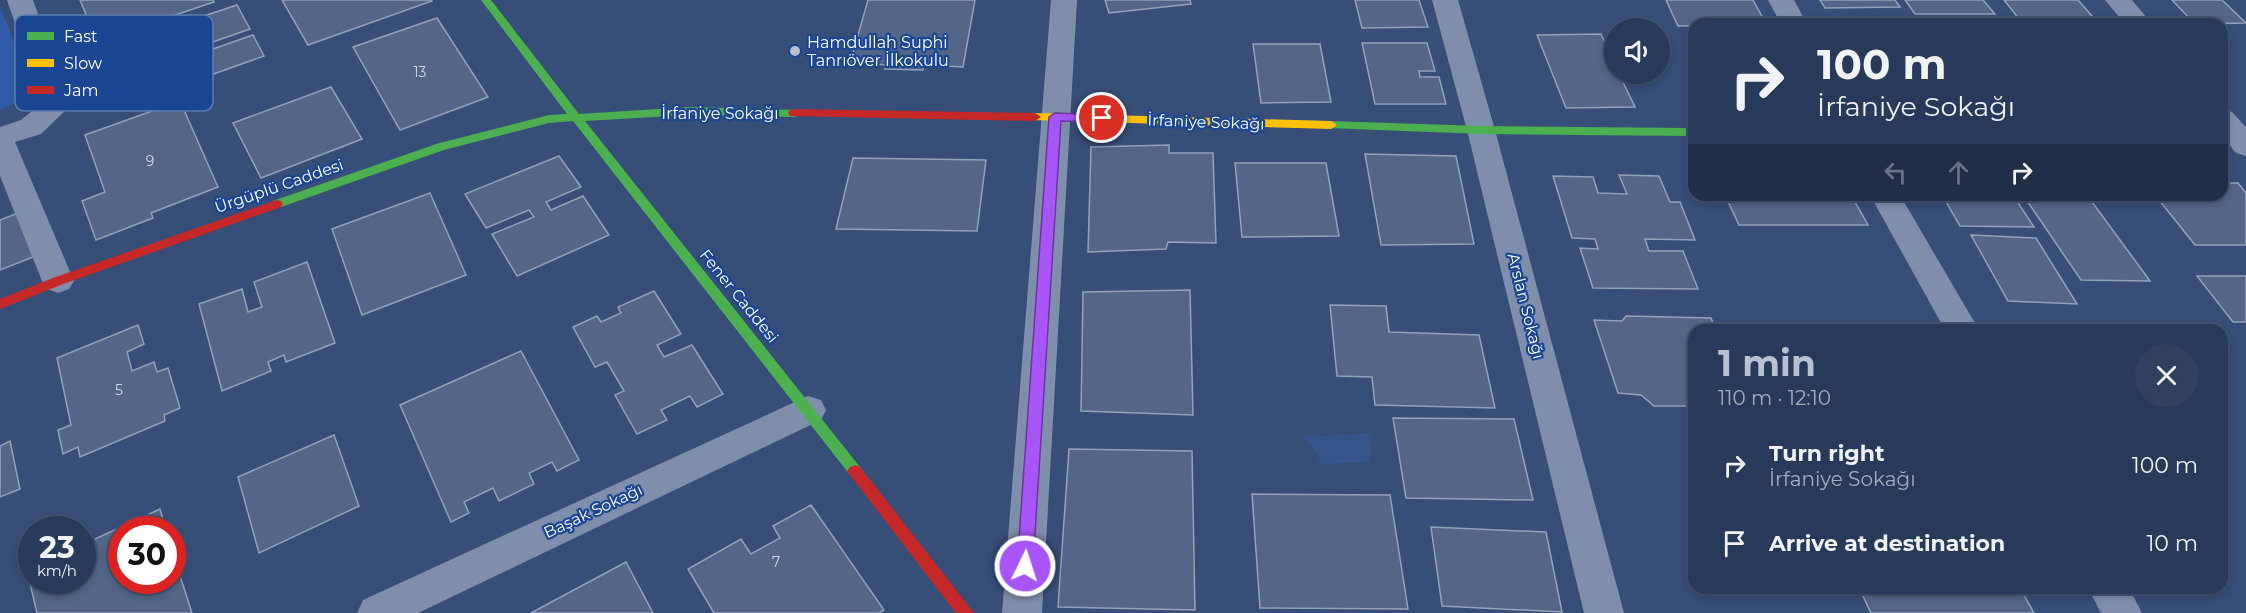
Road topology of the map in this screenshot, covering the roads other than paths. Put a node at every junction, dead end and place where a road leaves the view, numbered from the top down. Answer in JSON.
{"nodes":[{"id":1,"x":20,"y":0,"type":"edge"},
{"id":2,"x":486,"y":0,"type":"edge"},
{"id":3,"x":1064,"y":0,"type":"edge"},
{"id":4,"x":1445,"y":0,"type":"edge"},
{"id":5,"x":1781,"y":0,"type":"edge"},
{"id":6,"x":2118,"y":0,"type":"edge"},
{"id":7,"x":25,"y":15,"type":"edge"},
{"id":8,"x":1791,"y":18,"type":"edge"},
{"id":9,"x":2134,"y":18,"type":"edge"},
{"id":10,"x":50,"y":111,"type":"edge"},
{"id":11,"x":574,"y":117,"type":"junction"},
{"id":12,"x":1055,"y":117,"type":"junction"},
{"id":13,"x":2228,"y":127,"type":"edge"},
{"id":14,"x":1481,"y":130,"type":"junction"},
{"id":15,"x":1688,"y":132,"type":"edge"},
{"id":16,"x":0,"y":138,"type":"edge"},
{"id":17,"x":2239,"y":144,"type":"edge"},
{"id":18,"x":1888,"y":201,"type":"edge"},
{"id":19,"x":58,"y":281,"type":"junction"},
{"id":20,"x":0,"y":304,"type":"edge"},
{"id":21,"x":1959,"y":324,"type":"edge"},
{"id":22,"x":808,"y":410,"type":"junction"},
{"id":23,"x":2111,"y":594,"type":"edge"},
{"id":24,"x":377,"y":613,"type":"edge"},
{"id":25,"x":966,"y":613,"type":"edge"},
{"id":26,"x":1022,"y":613,"type":"edge"},
{"id":27,"x":1604,"y":613,"type":"edge"},
{"id":28,"x":2122,"y":613,"type":"edge"}],
"edges":[{"from":1,"to":7,"type":"street"},
{"from":2,"to":11,"type":"main road","name":"Fener Caddesi"},
{"from":3,"to":12,"type":"street"},
{"from":4,"to":14,"type":"street","name":"Arslan Sokağı"},
{"from":5,"to":8,"type":"street"},
{"from":6,"to":9,"type":"street"},
{"from":10,"to":16,"type":"street"},
{"from":11,"to":12,"type":"main road","name":"İrfaniye Sokağı"},
{"from":11,"to":19,"type":"main road","name":"Ürgüplü Caddesi"},
{"from":11,"to":22,"type":"main road","name":"Fener Caddesi"},
{"from":12,"to":14,"type":"main road","name":"İrfaniye Sokağı"},
{"from":12,"to":26,"type":"street"},
{"from":13,"to":17,"type":"street"},
{"from":14,"to":15,"type":"main road","name":"İrfaniye Sokağı"},
{"from":14,"to":27,"type":"street","name":"Arslan Sokağı"},
{"from":16,"to":19,"type":"street"},
{"from":18,"to":21,"type":"street"},
{"from":19,"to":20,"type":"main road","name":"Ürgüplü Caddesi"},
{"from":22,"to":24,"type":"street","name":"Başak Sokağı"},
{"from":22,"to":25,"type":"main road","name":"Fener Caddesi"},
{"from":23,"to":28,"type":"street"}]}
